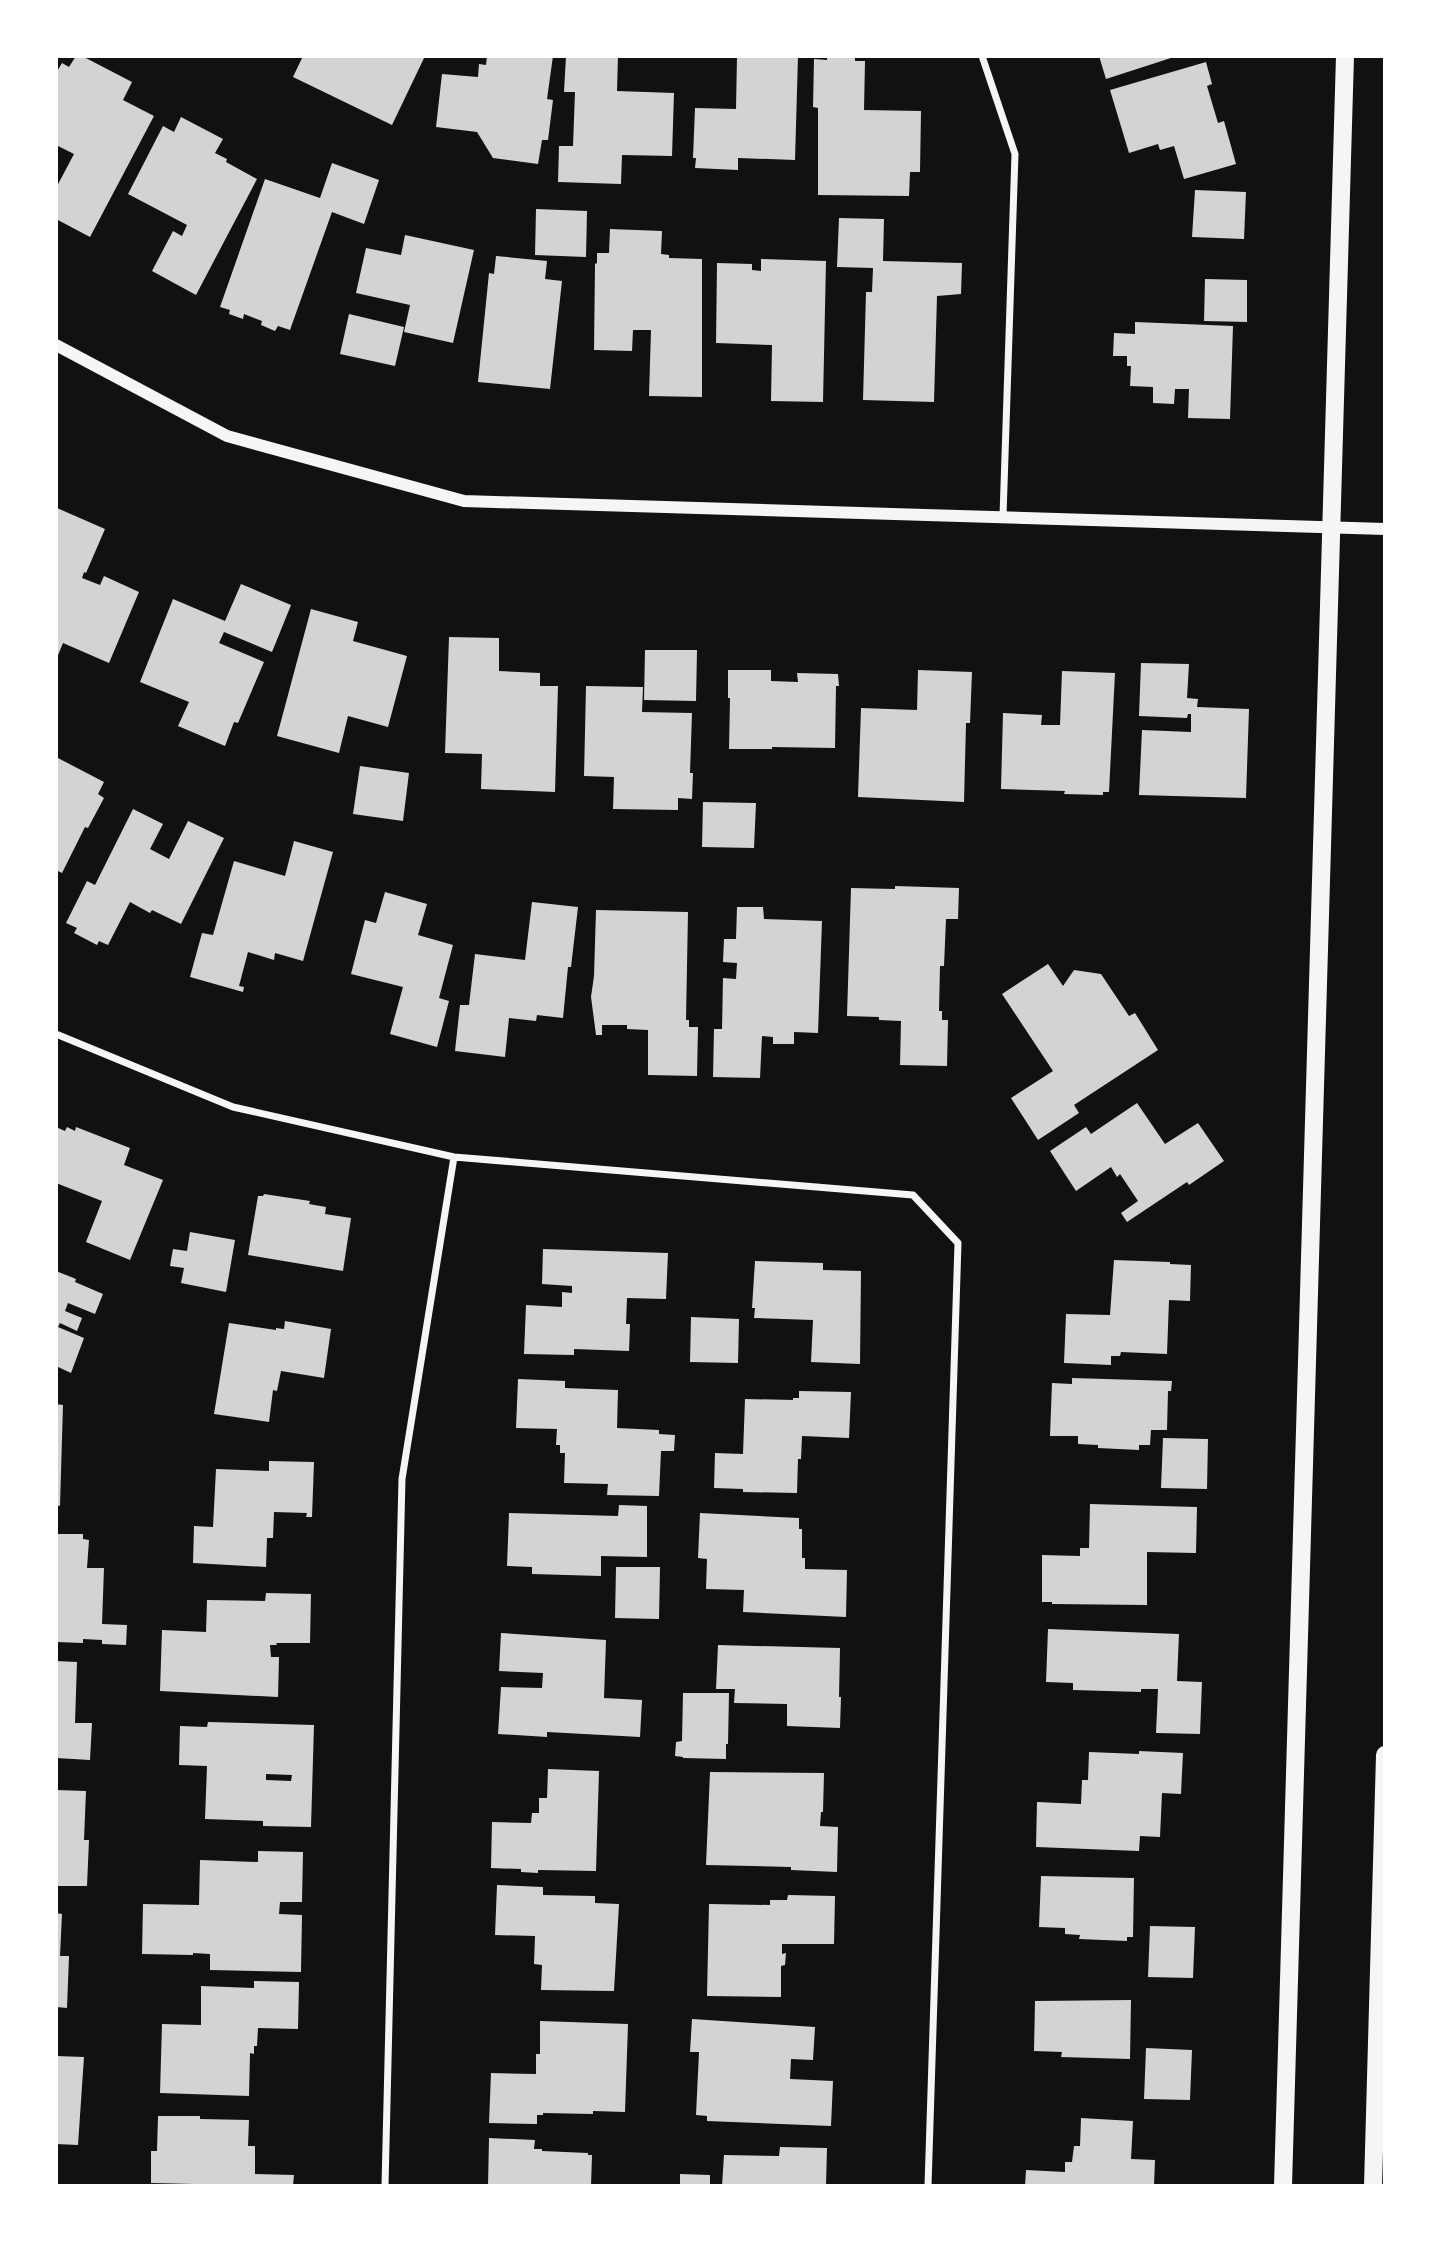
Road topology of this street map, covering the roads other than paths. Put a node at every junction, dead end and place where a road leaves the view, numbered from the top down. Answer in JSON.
{"nodes":[{"id":1,"x":982,"y":56,"type":"edge"},
{"id":2,"x":1345,"y":56,"type":"edge"},
{"id":3,"x":56,"y":345,"type":"edge"},
{"id":4,"x":1003,"y":516,"type":"junction"},
{"id":5,"x":1331,"y":528,"type":"junction"},
{"id":6,"x":1385,"y":529,"type":"edge"},
{"id":7,"x":56,"y":1034,"type":"edge"},
{"id":8,"x":454,"y":1157,"type":"junction"},
{"id":9,"x":1385,"y":1755,"type":"edge"},
{"id":10,"x":385,"y":2186,"type":"edge"},
{"id":11,"x":928,"y":2186,"type":"edge"},
{"id":12,"x":1283,"y":2186,"type":"edge"},
{"id":13,"x":1373,"y":2186,"type":"edge"}],
"edges":[{"from":1,"to":4,"type":"street"},
{"from":2,"to":5,"type":"main road"},
{"from":3,"to":4,"type":"street"},
{"from":4,"to":5,"type":"street"},
{"from":5,"to":6,"type":"street"},
{"from":5,"to":12,"type":"main road"},
{"from":7,"to":8,"type":"street"},
{"from":8,"to":10,"type":"street"},
{"from":8,"to":11,"type":"street"},
{"from":9,"to":13,"type":"main road"}]}
